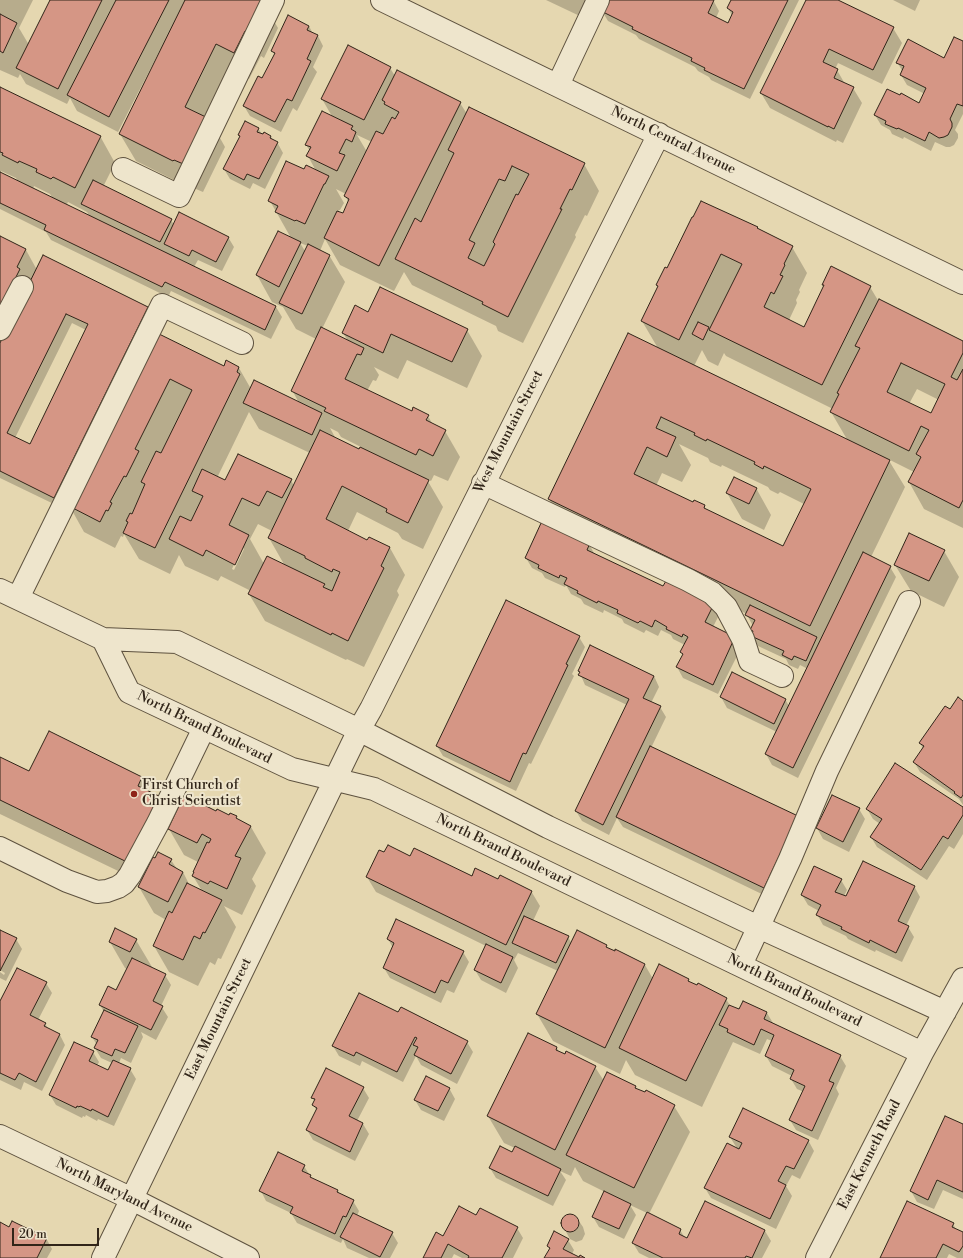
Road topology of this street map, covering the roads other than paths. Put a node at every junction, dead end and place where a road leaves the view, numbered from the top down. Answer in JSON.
{"nodes":[{"id":1,"x":273,"y":0,"type":"edge"},
{"id":2,"x":384,"y":0,"type":"edge"},
{"id":3,"x":598,"y":0,"type":"edge"},
{"id":4,"x":558,"y":85,"type":"junction"},
{"id":5,"x":659,"y":134,"type":"junction"},
{"id":6,"x":123,"y":169,"type":"dead end"},
{"id":7,"x":963,"y":283,"type":"edge"},
{"id":8,"x":22,"y":286,"type":"dead end"},
{"id":9,"x":0,"y":329,"type":"edge"},
{"id":10,"x":242,"y":343,"type":"dead end"},
{"id":11,"x":483,"y":483,"type":"junction"},
{"id":12,"x":9,"y":594,"type":"edge"},
{"id":13,"x":909,"y":602,"type":"dead end"},
{"id":14,"x":103,"y":639,"type":"junction"},
{"id":15,"x":782,"y":676,"type":"dead end"},
{"id":16,"x":204,"y":728,"type":"junction"},
{"id":17,"x":359,"y":730,"type":"junction"},
{"id":18,"x":335,"y":779,"type":"junction"},
{"id":19,"x":0,"y":848,"type":"edge"},
{"id":20,"x":758,"y":927,"type":"junction"},
{"id":21,"x":741,"y":965,"type":"junction"},
{"id":22,"x":963,"y":979,"type":"edge"},
{"id":23,"x":945,"y":1012,"type":"junction"},
{"id":24,"x":922,"y":1053,"type":"junction"},
{"id":25,"x":0,"y":1136,"type":"edge"},
{"id":26,"x":132,"y":1199,"type":"junction"},
{"id":27,"x":103,"y":1258,"type":"edge"},
{"id":28,"x":248,"y":1258,"type":"edge"},
{"id":29,"x":817,"y":1258,"type":"edge"}],
"edges":[{"from":1,"to":6,"type":"street"},
{"from":2,"to":4,"type":"street","name":"North Central Avenue"},
{"from":3,"to":4,"type":"street"},
{"from":4,"to":5,"type":"street","name":"North Central Avenue"},
{"from":5,"to":7,"type":"street","name":"North Central Avenue"},
{"from":5,"to":11,"type":"street","name":"West Mountain Street"},
{"from":8,"to":9,"type":"street"},
{"from":10,"to":12,"type":"street"},
{"from":11,"to":15,"type":"street"},
{"from":11,"to":17,"type":"street","name":"West Mountain Street"},
{"from":12,"to":14,"type":"street"},
{"from":13,"to":20,"type":"street"},
{"from":14,"to":16,"type":"street","name":"North Brand Boulevard"},
{"from":14,"to":17,"type":"street"},
{"from":16,"to":18,"type":"street","name":"North Brand Boulevard"},
{"from":16,"to":19,"type":"street"},
{"from":17,"to":18,"type":"street","name":"West Mountain Street"},
{"from":17,"to":20,"type":"street"},
{"from":18,"to":21,"type":"street","name":"North Brand Boulevard"},
{"from":18,"to":26,"type":"street","name":"East Mountain Street"},
{"from":20,"to":21,"type":"street"},
{"from":20,"to":23,"type":"street"},
{"from":21,"to":24,"type":"street","name":"North Brand Boulevard"},
{"from":22,"to":23,"type":"street","name":"East Kenneth Road"},
{"from":23,"to":24,"type":"street","name":"East Kenneth Road"},
{"from":24,"to":29,"type":"street","name":"East Kenneth Road"},
{"from":25,"to":26,"type":"street","name":"North Maryland Avenue"},
{"from":26,"to":27,"type":"street","name":"East Mountain Street"},
{"from":26,"to":28,"type":"street","name":"North Maryland Avenue"}]}
